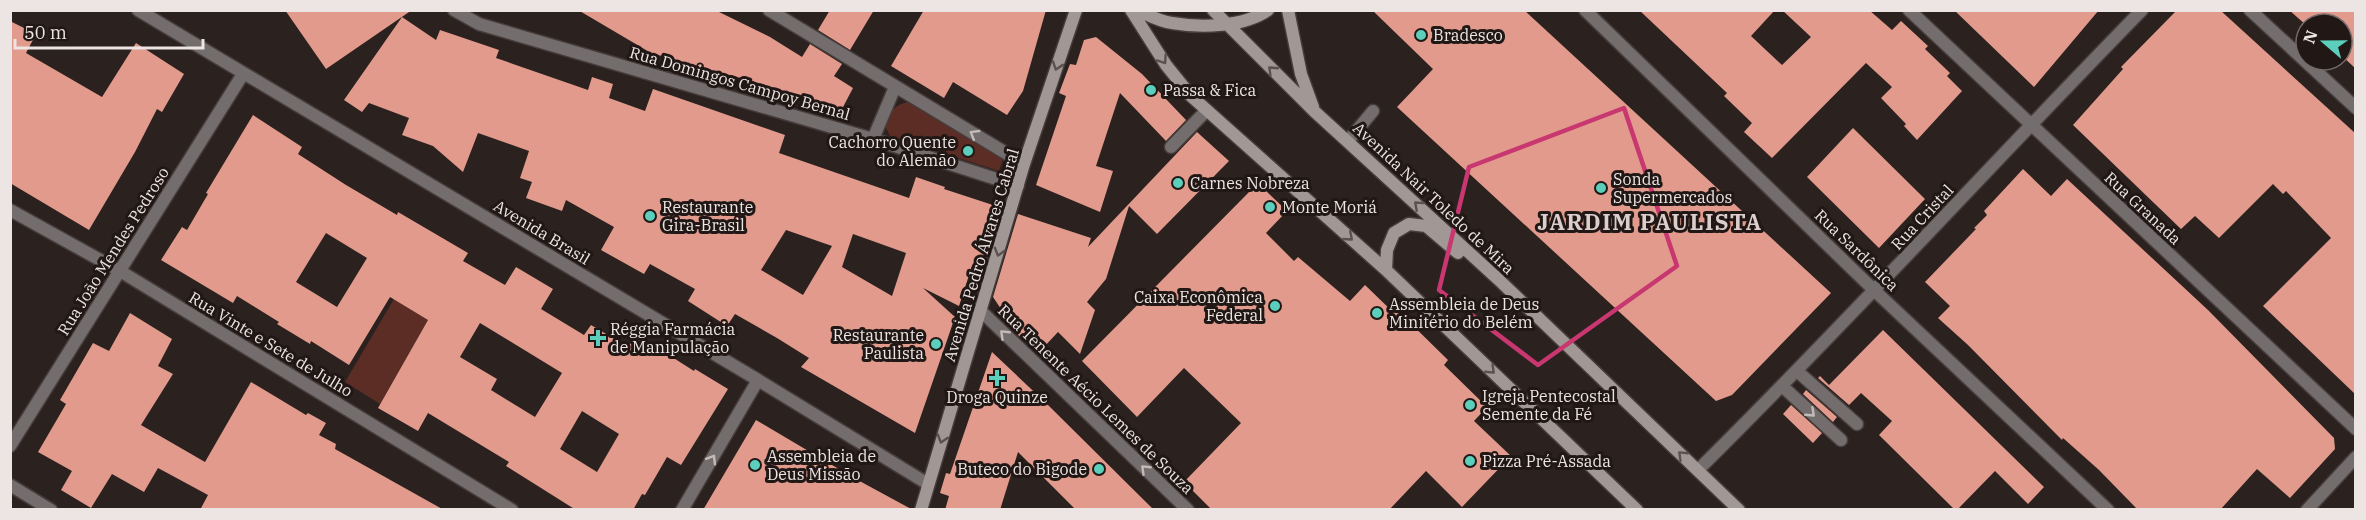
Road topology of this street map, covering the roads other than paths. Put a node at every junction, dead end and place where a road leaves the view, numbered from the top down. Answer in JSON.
{"nodes":[{"id":1,"x":454,"y":10,"type":"edge"},
{"id":2,"x":769,"y":10,"type":"edge"},
{"id":3,"x":1076,"y":10,"type":"edge"},
{"id":4,"x":1131,"y":10,"type":"edge"},
{"id":5,"x":1137,"y":10,"type":"edge"},
{"id":6,"x":1213,"y":10,"type":"edge"},
{"id":7,"x":1268,"y":10,"type":"edge"},
{"id":8,"x":1288,"y":10,"type":"edge"},
{"id":9,"x":1585,"y":10,"type":"edge"},
{"id":10,"x":1909,"y":10,"type":"edge"},
{"id":11,"x":2142,"y":10,"type":"edge"},
{"id":12,"x":2250,"y":10,"type":"edge"},
{"id":13,"x":140,"y":11,"type":"edge"},
{"id":14,"x":1228,"y":25,"type":"junction"},
{"id":15,"x":243,"y":74,"type":"junction"},
{"id":16,"x":895,"y":87,"type":"junction"},
{"id":17,"x":2355,"y":108,"type":"edge"},
{"id":18,"x":1206,"y":111,"type":"junction"},
{"id":19,"x":1314,"y":111,"type":"junction"},
{"id":20,"x":1373,"y":111,"type":"dead end"},
{"id":21,"x":2031,"y":125,"type":"junction"},
{"id":22,"x":873,"y":139,"type":"junction"},
{"id":23,"x":1348,"y":141,"type":"junction"},
{"id":24,"x":1171,"y":147,"type":"dead end"},
{"id":25,"x":1024,"y":164,"type":"junction"},
{"id":26,"x":1018,"y":186,"type":"junction"},
{"id":27,"x":10,"y":210,"type":"edge"},
{"id":28,"x":1386,"y":270,"type":"junction"},
{"id":29,"x":120,"y":271,"type":"junction"},
{"id":30,"x":1499,"y":280,"type":"junction"},
{"id":31,"x":1875,"y":291,"type":"junction"},
{"id":32,"x":982,"y":312,"type":"junction"},
{"id":33,"x":1797,"y":371,"type":"junction"},
{"id":34,"x":758,"y":380,"type":"junction"},
{"id":35,"x":1782,"y":386,"type":"junction"},
{"id":36,"x":1857,"y":424,"type":"dead end"},
{"id":37,"x":2355,"y":429,"type":"edge"},
{"id":38,"x":1841,"y":440,"type":"dead end"},
{"id":39,"x":10,"y":446,"type":"edge"},
{"id":40,"x":2355,"y":457,"type":"edge"},
{"id":41,"x":1698,"y":470,"type":"junction"},
{"id":42,"x":928,"y":484,"type":"junction"},
{"id":43,"x":10,"y":485,"type":"edge"},
{"id":44,"x":51,"y":510,"type":"edge"},
{"id":45,"x":512,"y":510,"type":"edge"},
{"id":46,"x":682,"y":510,"type":"edge"},
{"id":47,"x":921,"y":510,"type":"edge"},
{"id":48,"x":1188,"y":510,"type":"edge"},
{"id":49,"x":1637,"y":510,"type":"edge"},
{"id":50,"x":1739,"y":510,"type":"edge"},
{"id":51,"x":2108,"y":510,"type":"edge"},
{"id":52,"x":2307,"y":510,"type":"edge"}],
"edges":[{"from":1,"to":22,"type":"street","name":"Rua Domingos Campoy Bernal"},
{"from":2,"to":16,"type":"street"},
{"from":3,"to":25,"type":"main road","name":"Avenida Pedro Álvares Cabral","one_way":true},
{"from":4,"to":18,"type":"main road","one_way":true},
{"from":5,"to":14,"type":"main road"},
{"from":6,"to":14,"type":"main road","name":"Avenida Nair Toledo de Mira"},
{"from":7,"to":14,"type":"main road"},
{"from":8,"to":19,"type":"main road"},
{"from":9,"to":31,"type":"street","name":"Rua Sardônica"},
{"from":10,"to":21,"type":"street","name":"Rua Granada"},
{"from":11,"to":21,"type":"street","name":"Rua Cristal"},
{"from":12,"to":17,"type":"street"},
{"from":13,"to":15,"type":"street","name":"Avenida Brasil"},
{"from":19,"to":14,"type":"main road","name":"Avenida Nair Toledo de Mira","one_way":true},
{"from":15,"to":29,"type":"street","name":"Rua João Mendes Pedroso"},
{"from":15,"to":34,"type":"street","name":"Avenida Brasil"},
{"from":16,"to":22,"type":"street"},
{"from":25,"to":16,"type":"street","one_way":true},
{"from":18,"to":24,"type":"street"},
{"from":18,"to":28,"type":"main road","one_way":true},
{"from":19,"to":23,"type":"main road","name":"Avenida Nair Toledo de Mira"},
{"from":20,"to":23,"type":"street"},
{"from":21,"to":31,"type":"street","name":"Rua Cristal"},
{"from":21,"to":37,"type":"street","name":"Rua Granada"},
{"from":22,"to":26,"type":"street","name":"Rua Domingos Campoy Bernal"},
{"from":30,"to":23,"type":"main road","name":"Avenida Nair Toledo de Mira","one_way":true},
{"from":25,"to":26,"type":"main road","name":"Avenida Pedro Álvares Cabral"},
{"from":26,"to":32,"type":"main road","name":"Avenida Pedro Álvares Cabral","one_way":true},
{"from":27,"to":29,"type":"street","name":"Rua Vinte e Sete de Julho"},
{"from":28,"to":30,"type":"main road"},
{"from":28,"to":49,"type":"main road","one_way":true},
{"from":29,"to":39,"type":"street","name":"Rua João Mendes Pedroso"},
{"from":29,"to":45,"type":"street","name":"Rua Vinte e Sete de Julho"},
{"from":41,"to":30,"type":"main road","name":"Avenida Nair Toledo de Mira","one_way":true},
{"from":31,"to":33,"type":"street","name":"Rua Cristal"},
{"from":31,"to":51,"type":"street","name":"Rua Sardônica"},
{"from":32,"to":42,"type":"main road","name":"Avenida Pedro Álvares Cabral","one_way":true},
{"from":48,"to":32,"type":"street","name":"Rua Tenente Aécio Lemes de Souza","one_way":true},
{"from":33,"to":35,"type":"street","name":"Rua Cristal"},
{"from":33,"to":36,"type":"street"},
{"from":34,"to":42,"type":"street","name":"Avenida Brasil"},
{"from":46,"to":34,"type":"street","one_way":true},
{"from":35,"to":38,"type":"street","one_way":true},
{"from":35,"to":41,"type":"street","name":"Rua Cristal"},
{"from":40,"to":52,"type":"street"},
{"from":41,"to":50,"type":"main road","name":"Avenida Nair Toledo de Mira"},
{"from":42,"to":47,"type":"main road","name":"Avenida Pedro Álvares Cabral"},
{"from":43,"to":44,"type":"street"}]}
